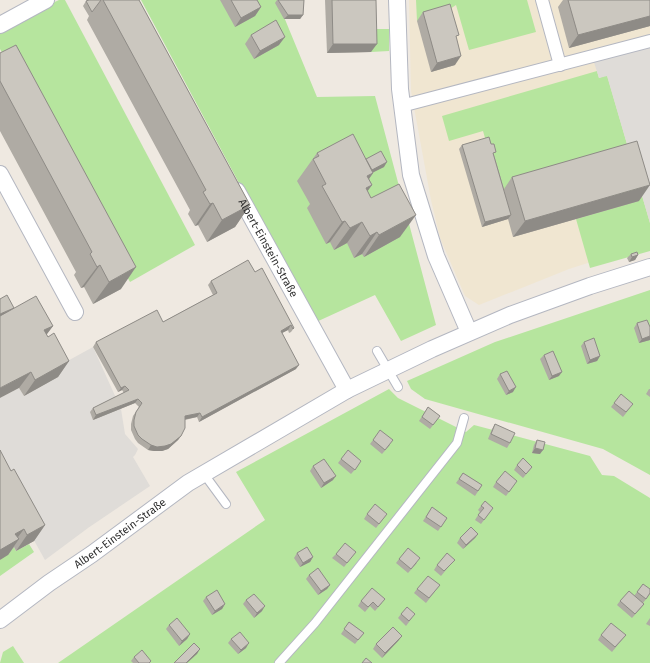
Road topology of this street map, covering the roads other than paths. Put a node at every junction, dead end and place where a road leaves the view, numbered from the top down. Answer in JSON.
{"nodes":[{"id":1,"x":46,"y":0,"type":"edge"},
{"id":2,"x":397,"y":0,"type":"edge"},
{"id":3,"x":542,"y":0,"type":"edge"},
{"id":4,"x":0,"y":25,"type":"edge"},
{"id":5,"x":650,"y":41,"type":"edge"},
{"id":6,"x":560,"y":65,"type":"junction"},
{"id":7,"x":409,"y":104,"type":"dead end"},
{"id":8,"x":0,"y":174,"type":"edge"},
{"id":9,"x":231,"y":181,"type":"edge"},
{"id":10,"x":650,"y":268,"type":"edge"},
{"id":11,"x":75,"y":312,"type":"dead end"},
{"id":12,"x":469,"y":332,"type":"junction"},
{"id":13,"x":377,"y":351,"type":"dead end"},
{"id":14,"x":388,"y":370,"type":"junction"},
{"id":15,"x":398,"y":387,"type":"dead end"},
{"id":16,"x":347,"y":390,"type":"junction"},
{"id":17,"x":464,"y":418,"type":"dead end"},
{"id":18,"x":204,"y":474,"type":"junction"},
{"id":19,"x":226,"y":504,"type":"dead end"},
{"id":20,"x":0,"y":620,"type":"edge"},
{"id":21,"x":279,"y":663,"type":"edge"}],
"edges":[{"from":1,"to":4,"type":"street"},
{"from":2,"to":12,"type":"street"},
{"from":3,"to":6,"type":"street"},
{"from":5,"to":6,"type":"street"},
{"from":6,"to":7,"type":"street"},
{"from":8,"to":11,"type":"street"},
{"from":9,"to":16,"type":"street","name":"Albert-Einstein-Straße"},
{"from":10,"to":12,"type":"street","name":"Albert-Einstein-Straße"},
{"from":12,"to":14,"type":"street","name":"Albert-Einstein-Straße"},
{"from":13,"to":14,"type":"lane"},
{"from":14,"to":15,"type":"lane"},
{"from":14,"to":16,"type":"street","name":"Albert-Einstein-Straße"},
{"from":16,"to":18,"type":"street","name":"Albert-Einstein-Straße"},
{"from":17,"to":21,"type":"lane"},
{"from":18,"to":19,"type":"lane"},
{"from":18,"to":20,"type":"street","name":"Albert-Einstein-Straße"}]}
